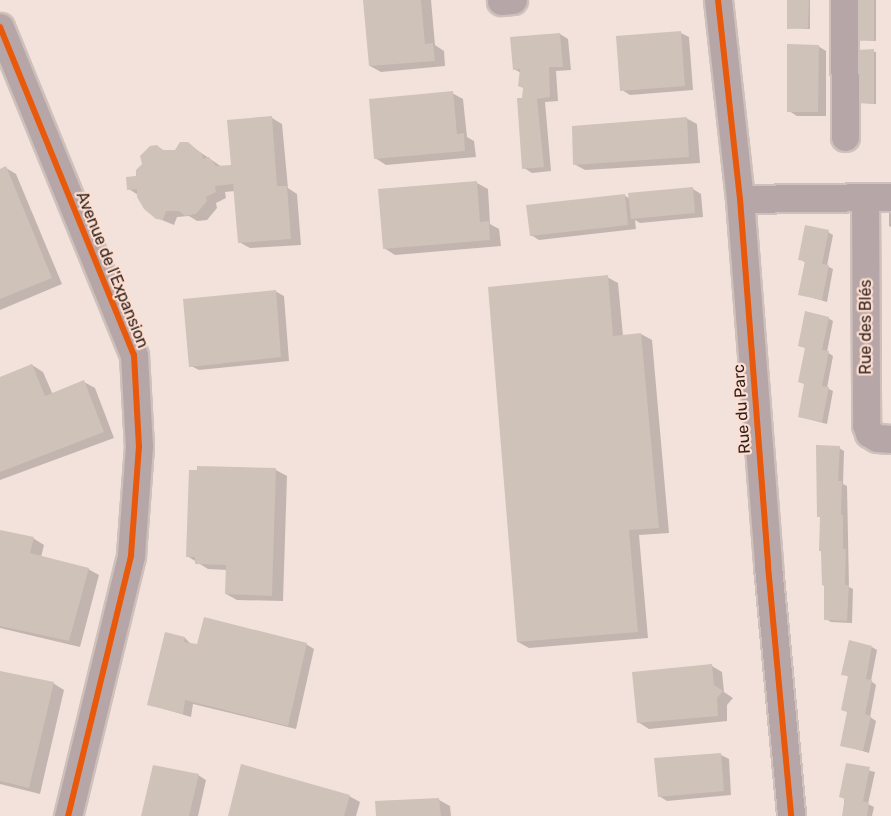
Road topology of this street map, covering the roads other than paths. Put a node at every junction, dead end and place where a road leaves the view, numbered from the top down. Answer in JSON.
{"nodes":[{"id":1,"x":718,"y":0,"type":"edge"},
{"id":2,"x":844,"y":0,"type":"edge"},
{"id":3,"x":0,"y":27,"type":"edge"},
{"id":4,"x":845,"y":137,"type":"dead end"},
{"id":5,"x":878,"y":197,"type":"edge"},
{"id":6,"x":740,"y":199,"type":"junction"},
{"id":7,"x":891,"y":439,"type":"edge"},
{"id":8,"x":69,"y":816,"type":"edge"},
{"id":9,"x":791,"y":816,"type":"edge"}],
"edges":[{"from":1,"to":6,"type":"street","name":"Rue du Parc"},
{"from":2,"to":4,"type":"street"},
{"from":3,"to":8,"type":"street","name":"Avenue de l'Expansion"},
{"from":5,"to":6,"type":"street","name":"Rue des Blés"},
{"from":5,"to":7,"type":"street","name":"Rue des Blés"},
{"from":6,"to":9,"type":"street","name":"Rue du Parc"}]}
